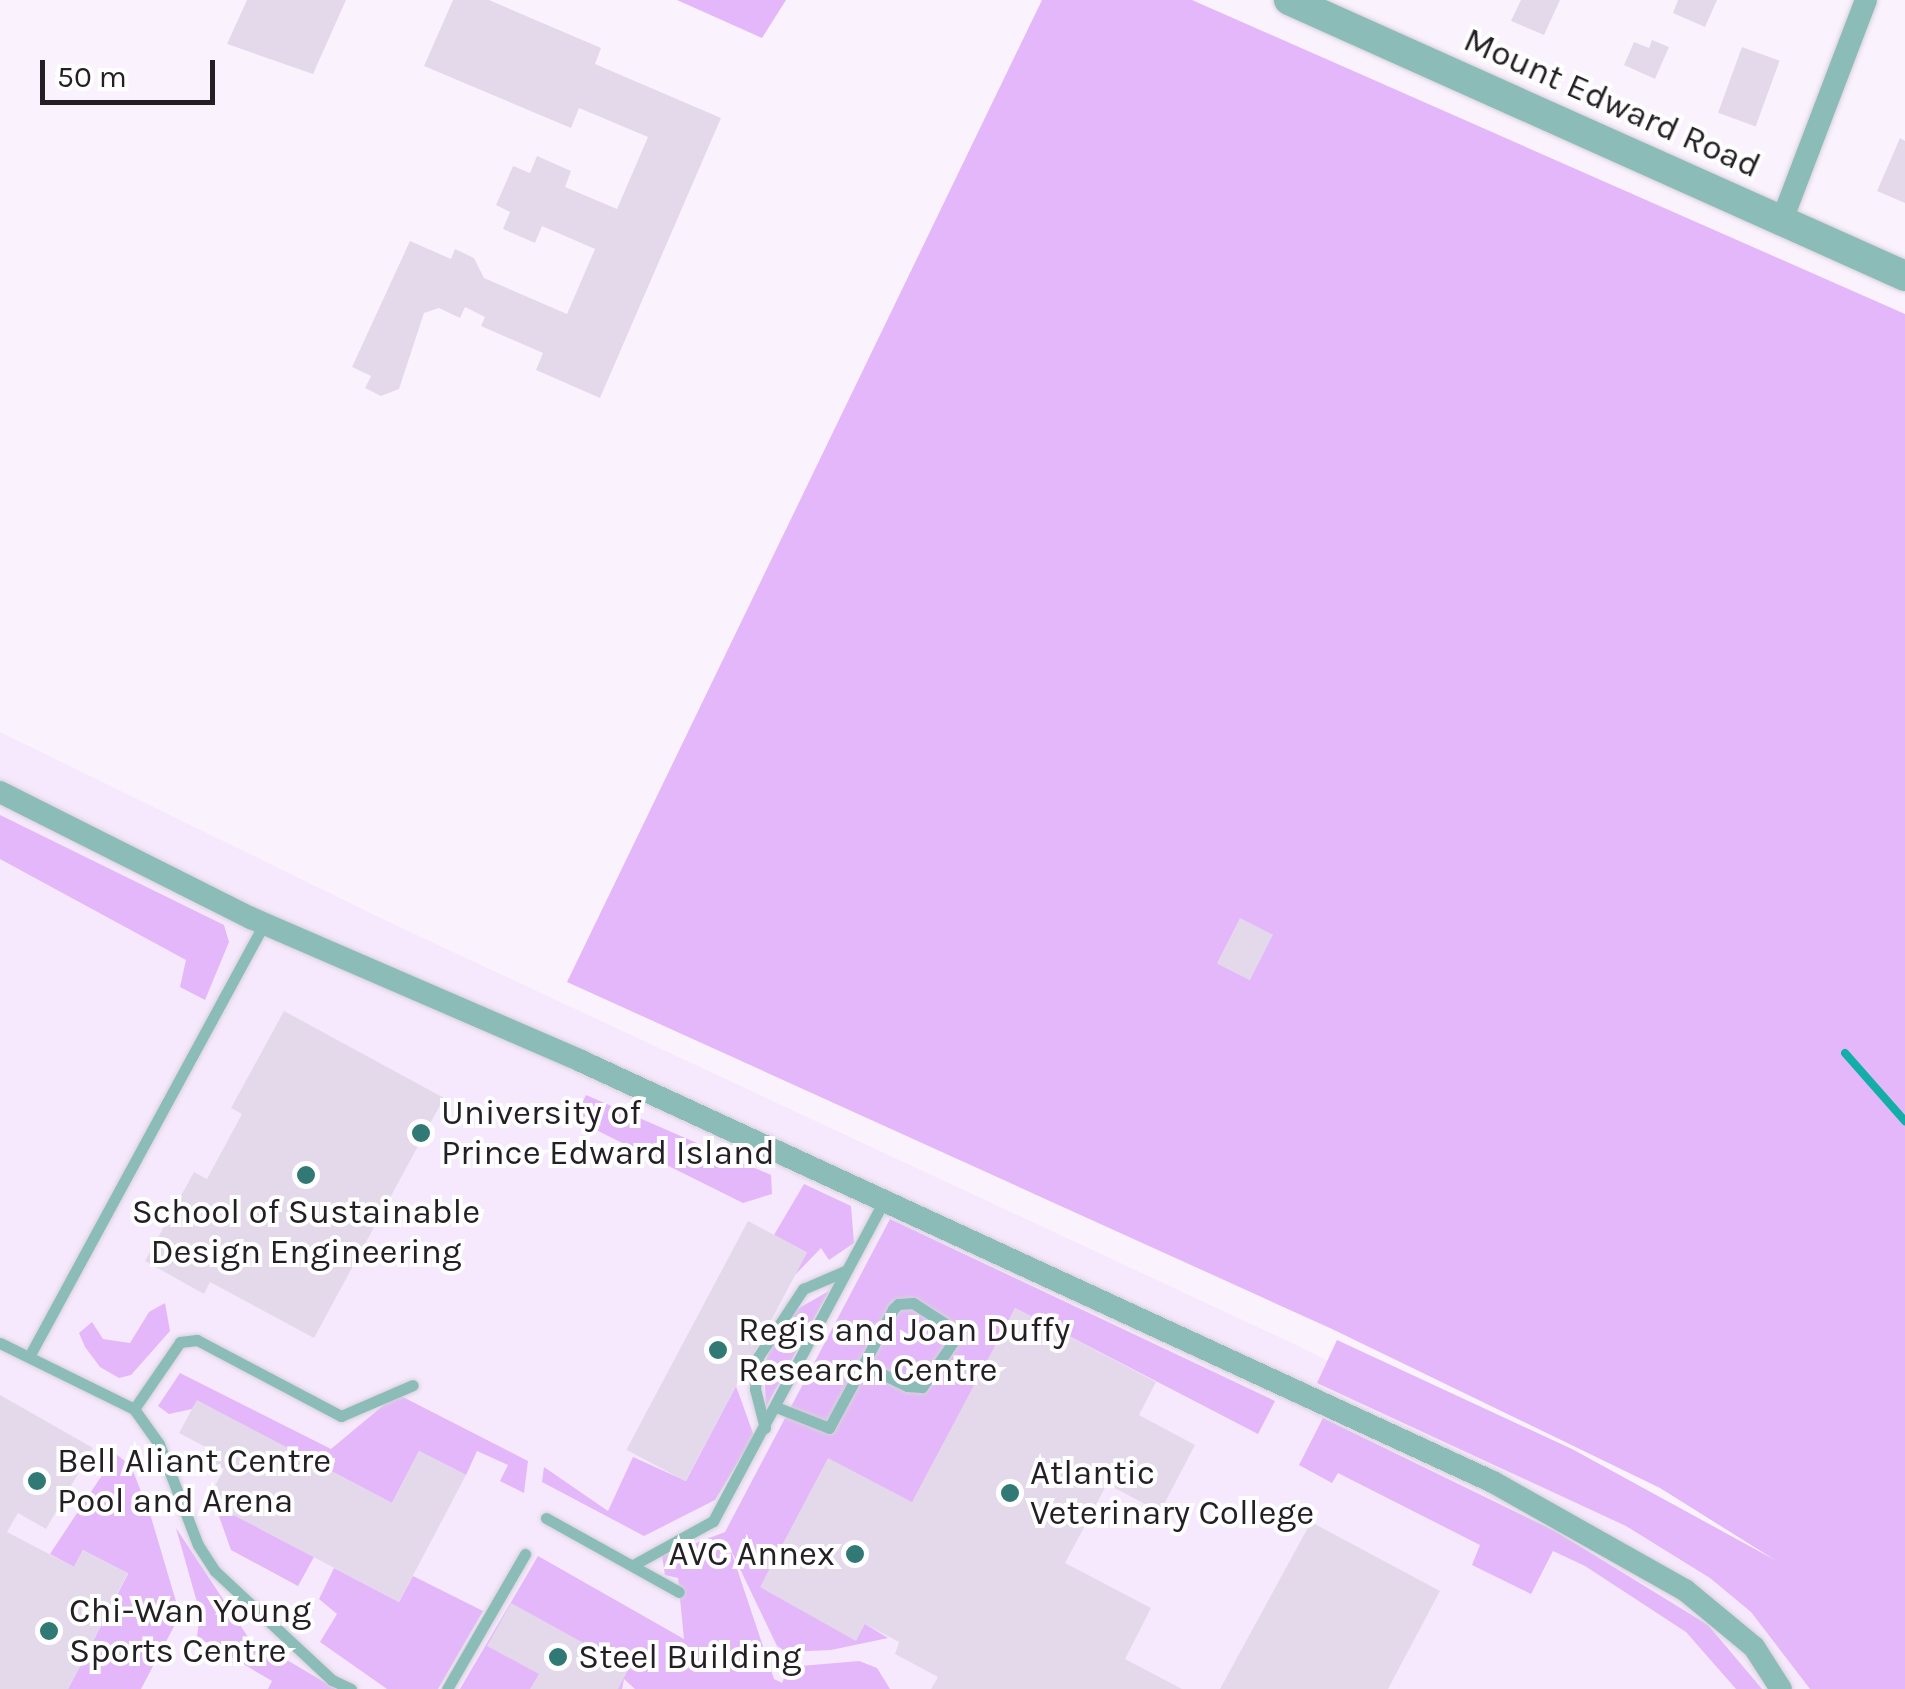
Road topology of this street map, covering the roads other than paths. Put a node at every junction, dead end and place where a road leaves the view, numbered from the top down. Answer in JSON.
{"nodes":[{"id":1,"x":1289,"y":0,"type":"edge"},
{"id":2,"x":1866,"y":0,"type":"edge"},
{"id":3,"x":1782,"y":220,"type":"junction"},
{"id":4,"x":1905,"y":276,"type":"edge"},
{"id":5,"x":0,"y":792,"type":"edge"},
{"id":6,"x":266,"y":921,"type":"junction"},
{"id":7,"x":883,"y":1202,"type":"junction"},
{"id":8,"x":845,"y":1271,"type":"junction"},
{"id":9,"x":0,"y":1343,"type":"edge"},
{"id":10,"x":31,"y":1353,"type":"junction"},
{"id":11,"x":864,"y":1365,"type":"junction"},
{"id":12,"x":413,"y":1385,"type":"dead end"},
{"id":13,"x":776,"y":1407,"type":"junction"},
{"id":14,"x":134,"y":1409,"type":"junction"},
{"id":15,"x":765,"y":1428,"type":"junction"},
{"id":16,"x":546,"y":1518,"type":"dead end"},
{"id":17,"x":525,"y":1554,"type":"dead end"},
{"id":18,"x":633,"y":1565,"type":"junction"},
{"id":19,"x":678,"y":1592,"type":"dead end"},
{"id":20,"x":351,"y":1689,"type":"edge"},
{"id":21,"x":447,"y":1689,"type":"edge"},
{"id":22,"x":1780,"y":1689,"type":"edge"}],
"edges":[{"from":1,"to":3,"type":"street","name":"Mount Edward Road"},
{"from":2,"to":3,"type":"street"},
{"from":3,"to":4,"type":"street","name":"Mount Edward Road"},
{"from":5,"to":6,"type":"street"},
{"from":6,"to":7,"type":"street"},
{"from":6,"to":10,"type":"lane"},
{"from":7,"to":8,"type":"lane"},
{"from":7,"to":22,"type":"street"},
{"from":8,"to":13,"type":"lane"},
{"from":8,"to":15,"type":"lane"},
{"from":9,"to":10,"type":"lane"},
{"from":10,"to":14,"type":"lane"},
{"from":11,"to":11,"type":"lane"},
{"from":11,"to":13,"type":"lane"},
{"from":12,"to":14,"type":"lane"},
{"from":13,"to":15,"type":"lane"},
{"from":14,"to":20,"type":"lane"},
{"from":15,"to":18,"type":"lane"},
{"from":16,"to":18,"type":"lane"},
{"from":17,"to":21,"type":"lane"},
{"from":18,"to":19,"type":"lane"}]}
